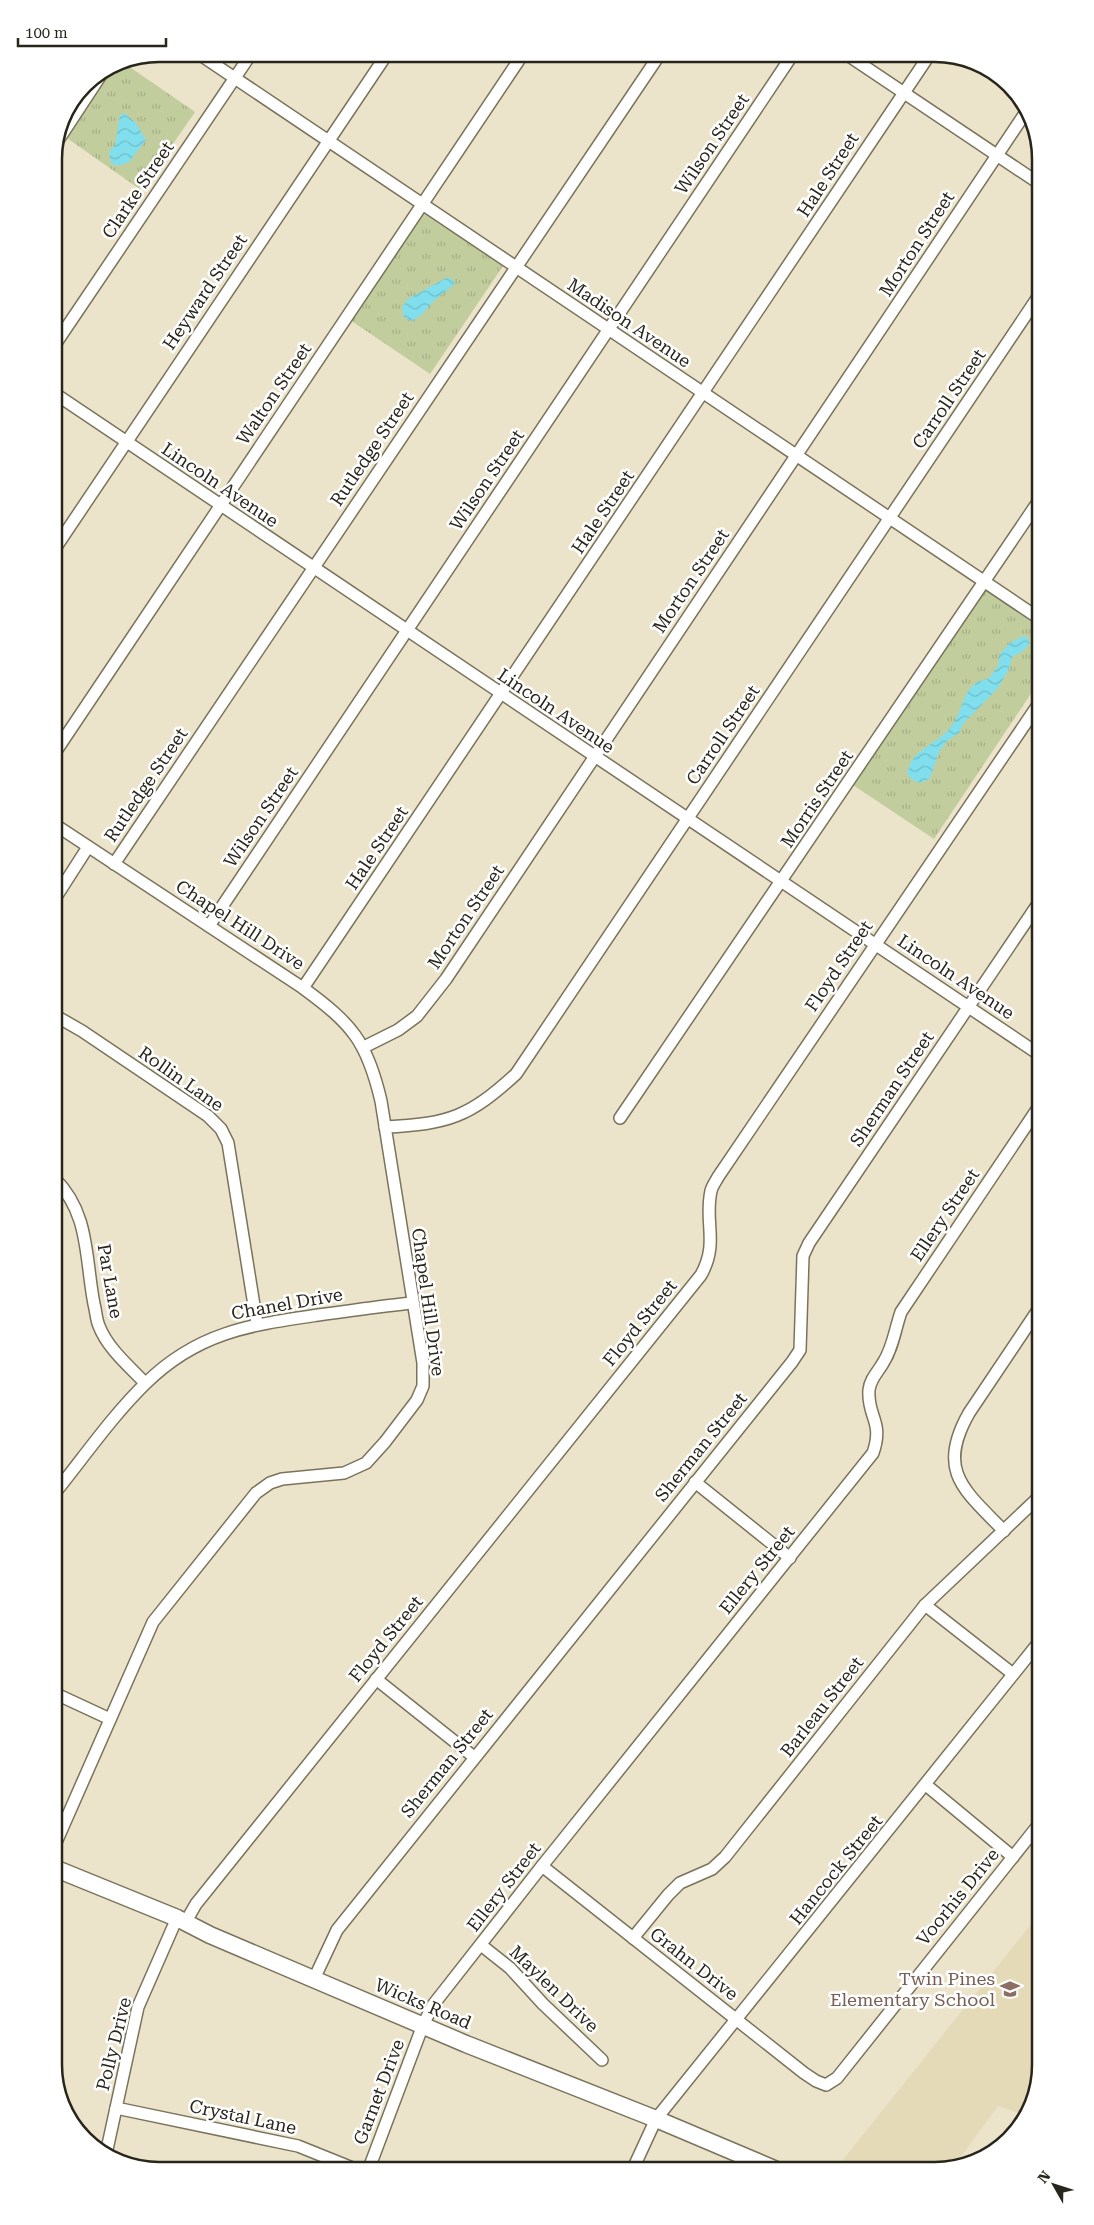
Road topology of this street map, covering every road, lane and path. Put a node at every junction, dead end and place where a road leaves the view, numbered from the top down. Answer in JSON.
{"nodes":[{"id":1,"x":211,"y":62,"type":"edge"},
{"id":2,"x":246,"y":62,"type":"edge"},
{"id":3,"x":381,"y":62,"type":"edge"},
{"id":4,"x":517,"y":62,"type":"edge"},
{"id":5,"x":654,"y":63,"type":"edge"},
{"id":6,"x":787,"y":63,"type":"edge"},
{"id":7,"x":859,"y":63,"type":"edge"},
{"id":8,"x":924,"y":63,"type":"edge"},
{"id":9,"x":235,"y":78,"type":"junction"},
{"id":10,"x":904,"y":93,"type":"junction"},
{"id":11,"x":87,"y":96,"type":"edge"},
{"id":12,"x":1022,"y":118,"type":"edge"},
{"id":13,"x":71,"y":120,"type":"edge"},
{"id":14,"x":328,"y":141,"type":"junction"},
{"id":15,"x":997,"y":155,"type":"junction"},
{"id":16,"x":1032,"y":179,"type":"edge"},
{"id":17,"x":422,"y":204,"type":"junction"},
{"id":18,"x":516,"y":268,"type":"junction"},
{"id":19,"x":1032,"y":306,"type":"edge"},
{"id":20,"x":609,"y":331,"type":"junction"},
{"id":21,"x":63,"y":333,"type":"edge"},
{"id":22,"x":703,"y":394,"type":"junction"},
{"id":23,"x":63,"y":399,"type":"edge"},
{"id":24,"x":125,"y":442,"type":"junction"},
{"id":25,"x":796,"y":457,"type":"junction"},
{"id":26,"x":220,"y":505,"type":"junction"},
{"id":27,"x":1032,"y":510,"type":"edge"},
{"id":28,"x":890,"y":519,"type":"junction"},
{"id":29,"x":63,"y":537,"type":"edge"},
{"id":30,"x":312,"y":568,"type":"junction"},
{"id":31,"x":985,"y":582,"type":"junction"},
{"id":32,"x":1032,"y":614,"type":"edge"},
{"id":33,"x":406,"y":631,"type":"junction"},
{"id":34,"x":500,"y":694,"type":"junction"},
{"id":35,"x":1032,"y":714,"type":"edge"},
{"id":36,"x":63,"y":741,"type":"edge"},
{"id":37,"x":593,"y":757,"type":"junction"},
{"id":38,"x":687,"y":819,"type":"junction"},
{"id":39,"x":63,"y":830,"type":"edge"},
{"id":40,"x":88,"y":847,"type":"junction"},
{"id":41,"x":114,"y":864,"type":"junction"},
{"id":42,"x":781,"y":882,"type":"junction"},
{"id":43,"x":63,"y":887,"type":"edge"},
{"id":44,"x":1032,"y":913,"type":"edge"},
{"id":45,"x":208,"y":926,"type":"junction"},
{"id":46,"x":875,"y":944,"type":"junction"},
{"id":47,"x":303,"y":988,"type":"junction"},
{"id":48,"x":968,"y":1007,"type":"junction"},
{"id":49,"x":63,"y":1020,"type":"edge"},
{"id":50,"x":364,"y":1047,"type":"junction"},
{"id":51,"x":1032,"y":1050,"type":"edge"},
{"id":52,"x":1032,"y":1117,"type":"edge"},
{"id":53,"x":620,"y":1118,"type":"dead end"},
{"id":54,"x":386,"y":1127,"type":"junction"},
{"id":55,"x":62,"y":1186,"type":"edge"},
{"id":56,"x":412,"y":1303,"type":"junction"},
{"id":57,"x":1032,"y":1319,"type":"edge"},
{"id":58,"x":257,"y":1324,"type":"junction"},
{"id":59,"x":145,"y":1383,"type":"junction"},
{"id":60,"x":694,"y":1482,"type":"junction"},
{"id":61,"x":62,"y":1484,"type":"edge"},
{"id":62,"x":1032,"y":1504,"type":"edge"},
{"id":63,"x":1004,"y":1531,"type":"junction"},
{"id":64,"x":790,"y":1558,"type":"junction"},
{"id":65,"x":925,"y":1604,"type":"junction"},
{"id":66,"x":1032,"y":1651,"type":"edge"},
{"id":67,"x":1013,"y":1674,"type":"junction"},
{"id":68,"x":376,"y":1679,"type":"junction"},
{"id":69,"x":62,"y":1697,"type":"edge"},
{"id":70,"x":110,"y":1719,"type":"junction"},
{"id":71,"x":474,"y":1757,"type":"junction"},
{"id":72,"x":926,"y":1786,"type":"junction"},
{"id":73,"x":62,"y":1828,"type":"edge"},
{"id":74,"x":1032,"y":1833,"type":"edge"},
{"id":75,"x":1013,"y":1857,"type":"junction"},
{"id":76,"x":542,"y":1866,"type":"junction"},
{"id":77,"x":62,"y":1871,"type":"edge"},
{"id":78,"x":181,"y":1921,"type":"junction"},
{"id":79,"x":633,"y":1938,"type":"junction"},
{"id":80,"x":481,"y":1945,"type":"junction"},
{"id":81,"x":314,"y":1979,"type":"junction"},
{"id":82,"x":738,"y":2020,"type":"junction"},
{"id":83,"x":423,"y":2025,"type":"junction"},
{"id":84,"x":602,"y":2060,"type":"dead end"},
{"id":85,"x":826,"y":2085,"type":"joint"},
{"id":86,"x":116,"y":2108,"type":"junction"},
{"id":87,"x":656,"y":2119,"type":"junction"},
{"id":88,"x":107,"y":2147,"type":"edge"},
{"id":89,"x":338,"y":2162,"type":"edge"},
{"id":90,"x":371,"y":2162,"type":"edge"},
{"id":91,"x":636,"y":2162,"type":"edge"},
{"id":92,"x":757,"y":2162,"type":"edge"}],
"edges":[{"from":1,"to":9,"type":"street","name":"Madison Avenue"},
{"from":2,"to":9,"type":"street","name":"Clarke Street"},
{"from":3,"to":14,"type":"street","name":"Heyward Street"},
{"from":4,"to":17,"type":"street","name":"Walton Street"},
{"from":5,"to":18,"type":"street","name":"Rutledge Street"},
{"from":6,"to":20,"type":"street","name":"Wilson Street"},
{"from":7,"to":10,"type":"street"},
{"from":8,"to":10,"type":"street","name":"Hale Street"},
{"from":9,"to":14,"type":"street","name":"Madison Avenue"},
{"from":9,"to":21,"type":"street","name":"Clarke Street"},
{"from":10,"to":15,"type":"street"},
{"from":10,"to":22,"type":"street","name":"Hale Street"},
{"from":11,"to":13,"type":"street"},
{"from":12,"to":15,"type":"street","name":"Morton Street"},
{"from":14,"to":17,"type":"street","name":"Madison Avenue"},
{"from":14,"to":24,"type":"street","name":"Heyward Street"},
{"from":15,"to":16,"type":"street"},
{"from":15,"to":25,"type":"street","name":"Morton Street"},
{"from":17,"to":18,"type":"street","name":"Madison Avenue"},
{"from":17,"to":26,"type":"street","name":"Walton Street"},
{"from":18,"to":20,"type":"street","name":"Madison Avenue"},
{"from":18,"to":30,"type":"street","name":"Rutledge Street"},
{"from":19,"to":28,"type":"street","name":"Carroll Street"},
{"from":20,"to":22,"type":"street","name":"Madison Avenue"},
{"from":20,"to":33,"type":"street","name":"Wilson Street"},
{"from":22,"to":25,"type":"street","name":"Madison Avenue"},
{"from":22,"to":34,"type":"street","name":"Hale Street"},
{"from":23,"to":24,"type":"street","name":"Lincoln Avenue"},
{"from":24,"to":26,"type":"street","name":"Lincoln Avenue"},
{"from":24,"to":29,"type":"street","name":"Heyward Street"},
{"from":25,"to":28,"type":"street","name":"Madison Avenue"},
{"from":25,"to":37,"type":"street","name":"Morton Street"},
{"from":26,"to":30,"type":"street","name":"Lincoln Avenue"},
{"from":26,"to":36,"type":"street","name":"Walton Street"},
{"from":27,"to":31,"type":"street","name":"Morris Street"},
{"from":28,"to":31,"type":"street","name":"Madison Avenue"},
{"from":28,"to":38,"type":"street","name":"Carroll Street"},
{"from":30,"to":33,"type":"street","name":"Lincoln Avenue"},
{"from":30,"to":41,"type":"street","name":"Rutledge Street"},
{"from":31,"to":32,"type":"street","name":"Madison Avenue"},
{"from":31,"to":42,"type":"street","name":"Morris Street"},
{"from":33,"to":34,"type":"street","name":"Lincoln Avenue"},
{"from":33,"to":45,"type":"street","name":"Wilson Street"},
{"from":34,"to":37,"type":"street","name":"Lincoln Avenue"},
{"from":34,"to":47,"type":"street","name":"Hale Street"},
{"from":35,"to":46,"type":"street","name":"Floyd Street"},
{"from":37,"to":38,"type":"street","name":"Lincoln Avenue"},
{"from":37,"to":50,"type":"street","name":"Morton Street"},
{"from":38,"to":42,"type":"street","name":"Lincoln Avenue"},
{"from":38,"to":54,"type":"street","name":"Carroll Street"},
{"from":39,"to":40,"type":"street","name":"Chapel Hill Drive"},
{"from":40,"to":41,"type":"street","name":"Chapel Hill Drive"},
{"from":40,"to":43,"type":"street"},
{"from":41,"to":45,"type":"street","name":"Chapel Hill Drive"},
{"from":42,"to":46,"type":"street","name":"Lincoln Avenue"},
{"from":42,"to":53,"type":"street","name":"Morris Street"},
{"from":44,"to":48,"type":"street","name":"Sherman Street"},
{"from":45,"to":47,"type":"street","name":"Chapel Hill Drive"},
{"from":46,"to":48,"type":"street","name":"Lincoln Avenue"},
{"from":46,"to":68,"type":"street","name":"Floyd Street"},
{"from":47,"to":50,"type":"street","name":"Chapel Hill Drive"},
{"from":48,"to":51,"type":"street","name":"Lincoln Avenue"},
{"from":48,"to":60,"type":"street","name":"Sherman Street"},
{"from":49,"to":58,"type":"street","name":"Rollin Lane"},
{"from":50,"to":54,"type":"street","name":"Chapel Hill Drive"},
{"from":52,"to":64,"type":"street","name":"Ellery Street"},
{"from":54,"to":56,"type":"street","name":"Chapel Hill Drive"},
{"from":55,"to":59,"type":"street","name":"Par Lane"},
{"from":56,"to":58,"type":"street","name":"Chanel Drive"},
{"from":56,"to":70,"type":"street","name":"Chapel Hill Drive"},
{"from":57,"to":63,"type":"street"},
{"from":58,"to":59,"type":"street","name":"Chanel Drive"},
{"from":59,"to":61,"type":"street","name":"Chanel Drive"},
{"from":60,"to":64,"type":"street"},
{"from":60,"to":71,"type":"street","name":"Sherman Street"},
{"from":62,"to":63,"type":"street","name":"Barleau Street"},
{"from":63,"to":65,"type":"street","name":"Barleau Street"},
{"from":64,"to":76,"type":"street","name":"Ellery Street"},
{"from":65,"to":67,"type":"street"},
{"from":65,"to":79,"type":"street","name":"Barleau Street"},
{"from":66,"to":67,"type":"street","name":"Hancock Street"},
{"from":67,"to":72,"type":"street","name":"Hancock Street"},
{"from":68,"to":71,"type":"street"},
{"from":68,"to":78,"type":"street","name":"Floyd Street"},
{"from":69,"to":70,"type":"street"},
{"from":70,"to":73,"type":"street","name":"Chapel Hill Drive"},
{"from":71,"to":81,"type":"street","name":"Sherman Street"},
{"from":72,"to":75,"type":"street"},
{"from":72,"to":82,"type":"street","name":"Hancock Street"},
{"from":74,"to":75,"type":"street","name":"Voorhis Drive"},
{"from":75,"to":85,"type":"street","name":"Voorhis Drive"},
{"from":76,"to":79,"type":"street","name":"Grahn Drive"},
{"from":76,"to":80,"type":"street","name":"Ellery Street"},
{"from":77,"to":78,"type":"main road","name":"Wicks Road"},
{"from":78,"to":81,"type":"main road","name":"Wicks Road"},
{"from":78,"to":86,"type":"street","name":"Polly Drive"},
{"from":79,"to":82,"type":"street","name":"Grahn Drive"},
{"from":80,"to":83,"type":"street","name":"Ellery Street"},
{"from":80,"to":84,"type":"street","name":"Maylen Drive"},
{"from":81,"to":83,"type":"main road","name":"Wicks Road"},
{"from":82,"to":85,"type":"street","name":"Grahn Drive"},
{"from":82,"to":87,"type":"street","name":"Hancock Street"},
{"from":83,"to":87,"type":"main road","name":"Wicks Road"},
{"from":83,"to":90,"type":"street","name":"Garnet Drive"},
{"from":86,"to":88,"type":"street","name":"Polly Drive"},
{"from":86,"to":89,"type":"street","name":"Crystal Lane"},
{"from":87,"to":91,"type":"street","name":"Hancock Street"},
{"from":87,"to":92,"type":"main road","name":"Wicks Road"}]}
